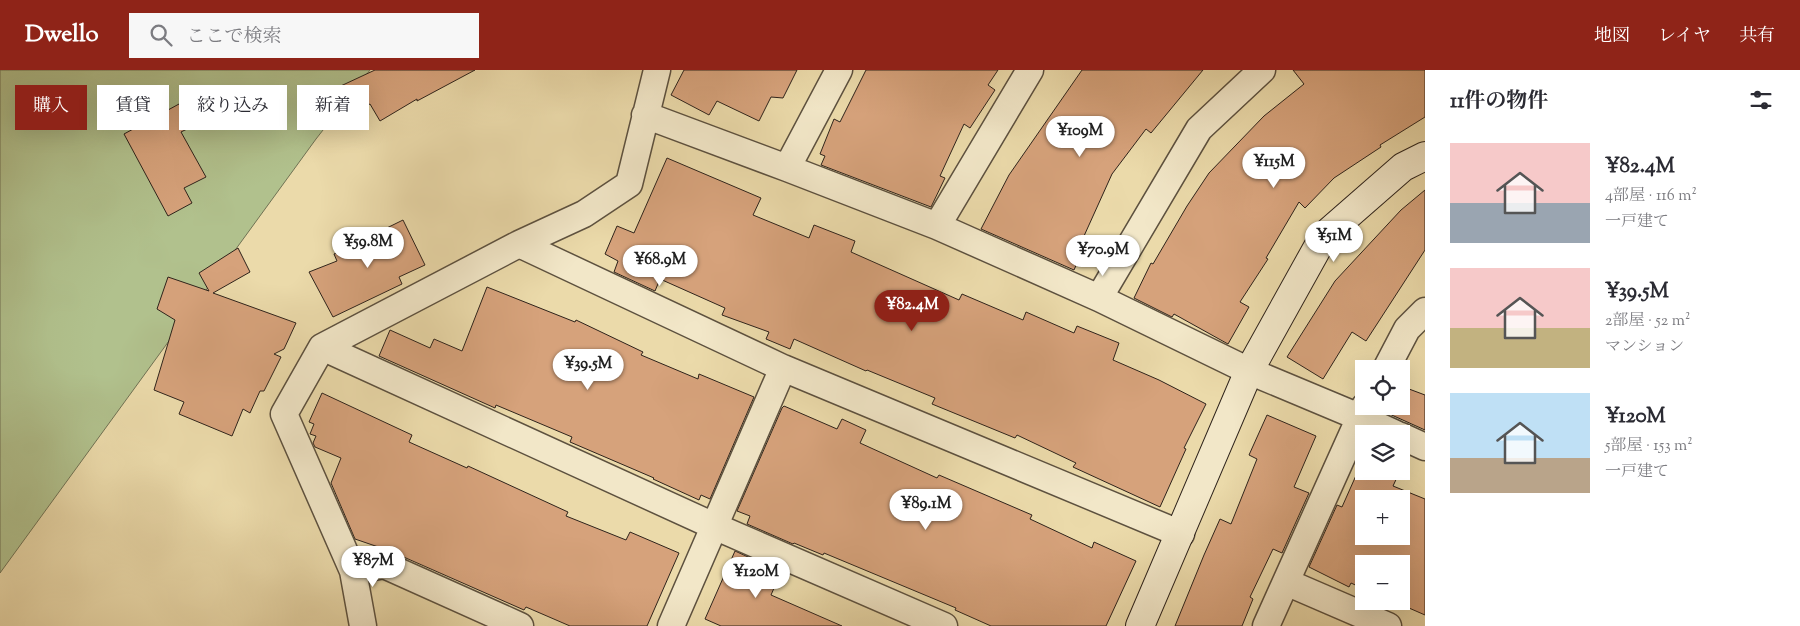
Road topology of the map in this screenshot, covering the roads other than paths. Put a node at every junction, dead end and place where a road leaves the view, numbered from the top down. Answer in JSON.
{"nodes":[{"id":1,"x":658,"y":70,"type":"edge"},
{"id":2,"x":839,"y":70,"type":"edge"},
{"id":3,"x":1030,"y":70,"type":"edge"},
{"id":4,"x":1262,"y":70,"type":"edge"},
{"id":5,"x":645,"y":115,"type":"junction"},
{"id":6,"x":1425,"y":156,"type":"edge"},
{"id":7,"x":787,"y":168,"type":"junction"},
{"id":8,"x":936,"y":226,"type":"junction"},
{"id":9,"x":519,"y":244,"type":"junction"},
{"id":10,"x":1099,"y":298,"type":"junction"},
{"id":11,"x":1425,"y":311,"type":"edge"},
{"id":12,"x":322,"y":347,"type":"junction"},
{"id":13,"x":1391,"y":360,"type":"edge"},
{"id":14,"x":783,"y":368,"type":"junction"},
{"id":15,"x":1249,"y":371,"type":"junction"},
{"id":16,"x":1355,"y":409,"type":"edge"},
{"id":17,"x":1361,"y":415,"type":"edge"},
{"id":18,"x":1367,"y":415,"type":"edge"},
{"id":19,"x":1382,"y":425,"type":"edge"},
{"id":20,"x":1410,"y":440,"type":"edge"},
{"id":21,"x":1425,"y":447,"type":"edge"},
{"id":22,"x":714,"y":526,"type":"junction"},
{"id":23,"x":1181,"y":534,"type":"junction"},
{"id":24,"x":354,"y":571,"type":"junction"},
{"id":25,"x":1286,"y":582,"type":"junction"},
{"id":26,"x":363,"y":626,"type":"edge"},
{"id":27,"x":520,"y":626,"type":"edge"},
{"id":28,"x":671,"y":626,"type":"edge"},
{"id":29,"x":944,"y":626,"type":"edge"},
{"id":30,"x":1140,"y":626,"type":"edge"},
{"id":31,"x":1266,"y":626,"type":"edge"},
{"id":32,"x":1388,"y":626,"type":"edge"}],
"edges":[{"from":1,"to":5,"type":"street"},
{"from":2,"to":7,"type":"street"},
{"from":3,"to":8,"type":"street"},
{"from":4,"to":10,"type":"street"},
{"from":5,"to":7,"type":"street"},
{"from":5,"to":9,"type":"street"},
{"from":6,"to":15,"type":"street"},
{"from":7,"to":8,"type":"street"},
{"from":8,"to":10,"type":"street"},
{"from":9,"to":12,"type":"street"},
{"from":9,"to":14,"type":"street"},
{"from":10,"to":15,"type":"street"},
{"from":11,"to":13,"type":"street"},
{"from":12,"to":22,"type":"street"},
{"from":12,"to":24,"type":"street"},
{"from":14,"to":22,"type":"street"},
{"from":14,"to":23,"type":"street"},
{"from":15,"to":16,"type":"street"},
{"from":15,"to":23,"type":"street"},
{"from":17,"to":25,"type":"street"},
{"from":18,"to":19,"type":"street"},
{"from":20,"to":21,"type":"street"},
{"from":22,"to":28,"type":"street"},
{"from":22,"to":29,"type":"street"},
{"from":23,"to":30,"type":"street"},
{"from":24,"to":26,"type":"street"},
{"from":24,"to":27,"type":"street"},
{"from":25,"to":31,"type":"street"},
{"from":25,"to":32,"type":"street"}]}
